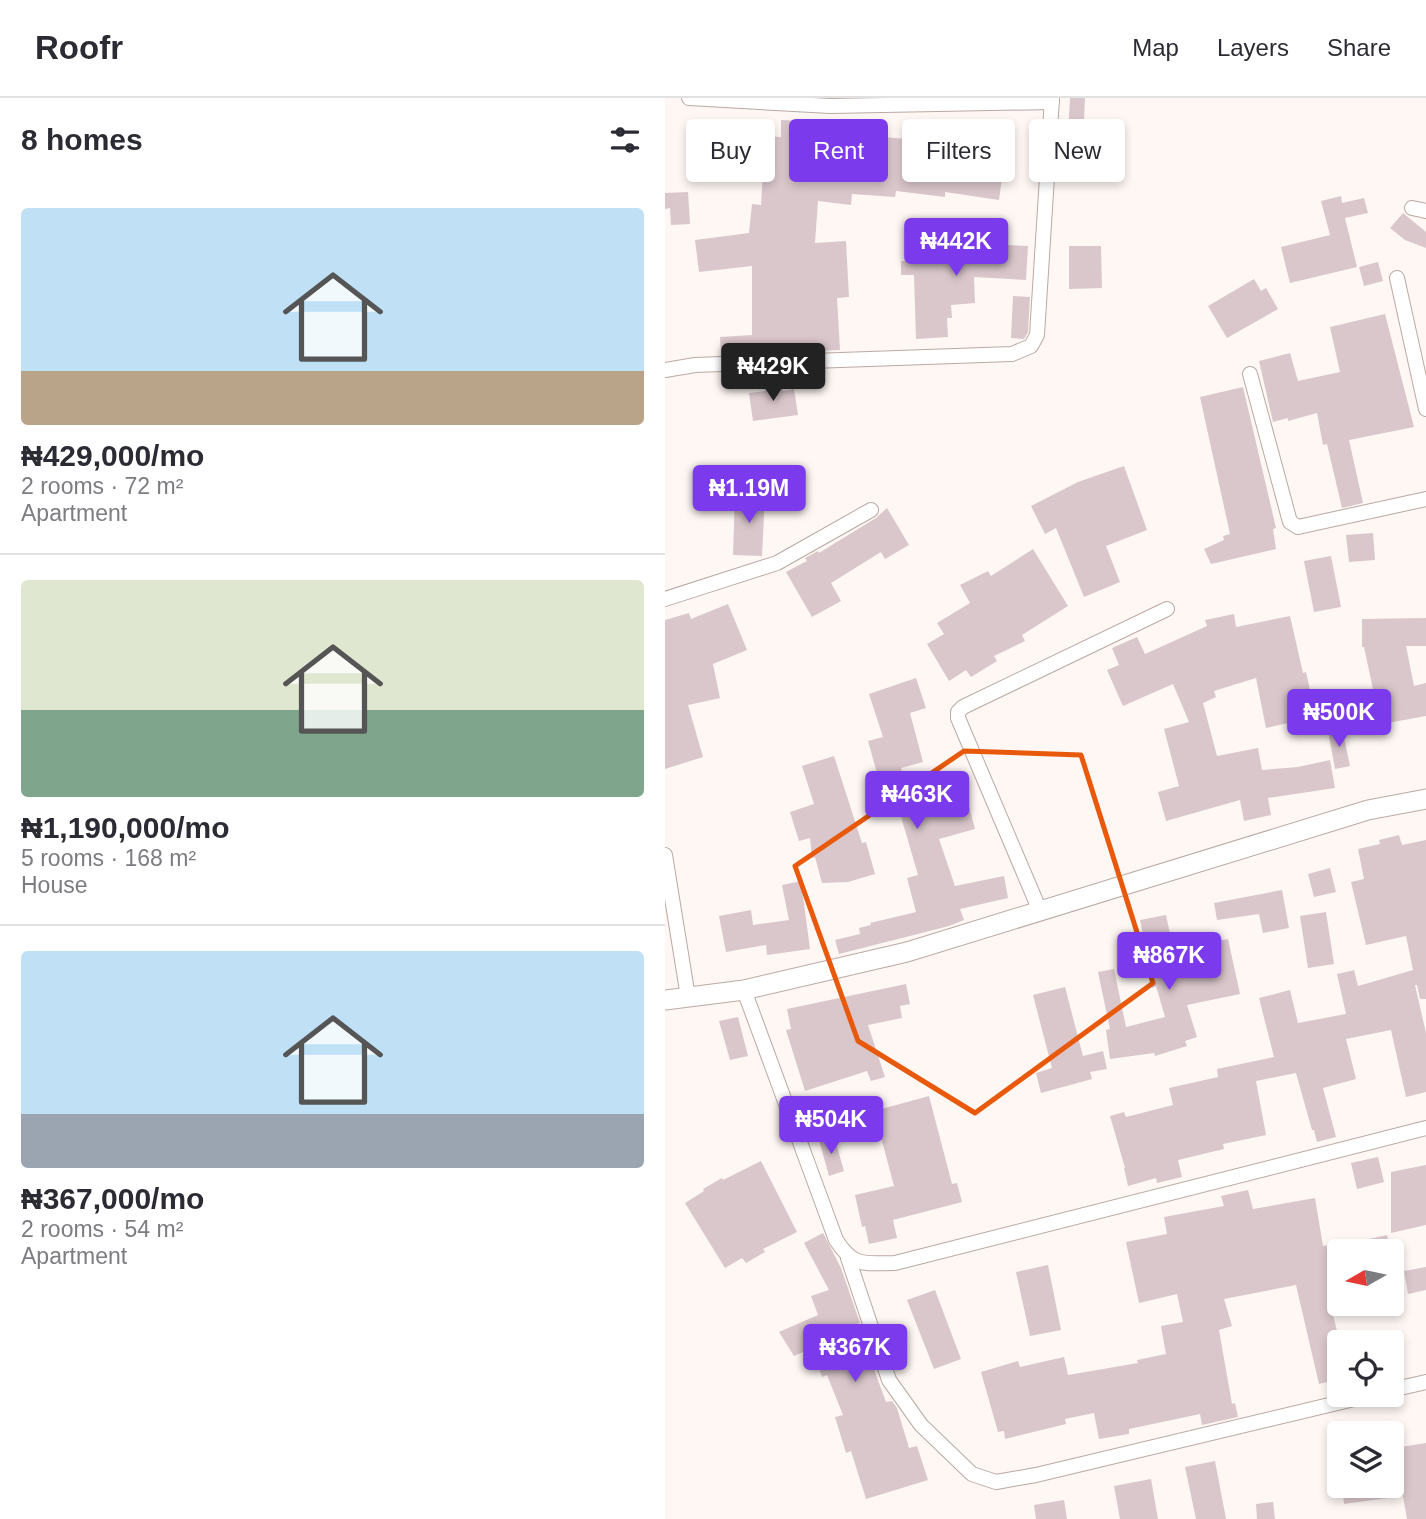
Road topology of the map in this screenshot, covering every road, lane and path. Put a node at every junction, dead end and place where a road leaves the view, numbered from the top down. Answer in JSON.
{"nodes":[{"id":1,"x":689,"y":98,"type":"edge"},
{"id":2,"x":1052,"y":100,"type":"edge"},
{"id":3,"x":830,"y":102,"type":"edge"},
{"id":4,"x":1397,"y":278,"type":"dead end"},
{"id":5,"x":665,"y":370,"type":"edge"},
{"id":6,"x":1250,"y":374,"type":"dead end"},
{"id":7,"x":1426,"y":409,"type":"edge"},
{"id":8,"x":1426,"y":499,"type":"edge"},
{"id":9,"x":871,"y":510,"type":"dead end"},
{"id":10,"x":665,"y":599,"type":"edge"},
{"id":11,"x":1167,"y":609,"type":"dead end"},
{"id":12,"x":1426,"y":799,"type":"edge"},
{"id":13,"x":665,"y":855,"type":"edge"},
{"id":14,"x":1040,"y":911,"type":"junction"},
{"id":15,"x":744,"y":990,"type":"junction"},
{"id":16,"x":688,"y":997,"type":"junction"},
{"id":17,"x":665,"y":1000,"type":"edge"},
{"id":18,"x":1426,"y":1128,"type":"edge"},
{"id":19,"x":848,"y":1258,"type":"junction"},
{"id":20,"x":1426,"y":1382,"type":"edge"},
{"id":21,"x":1404,"y":1387,"type":"edge"},
{"id":22,"x":1327,"y":1406,"type":"edge"}],
"edges":[{"from":1,"to":3,"type":"street"},
{"from":2,"to":3,"type":"street"},
{"from":2,"to":5,"type":"street"},
{"from":4,"to":7,"type":"street"},
{"from":6,"to":8,"type":"street"},
{"from":9,"to":10,"type":"street"},
{"from":11,"to":14,"type":"street"},
{"from":12,"to":14,"type":"street"},
{"from":13,"to":16,"type":"street"},
{"from":14,"to":15,"type":"street"},
{"from":15,"to":16,"type":"street"},
{"from":15,"to":19,"type":"street"},
{"from":16,"to":17,"type":"street"},
{"from":18,"to":19,"type":"street"},
{"from":19,"to":22,"type":"street"},
{"from":20,"to":21,"type":"street"}]}
